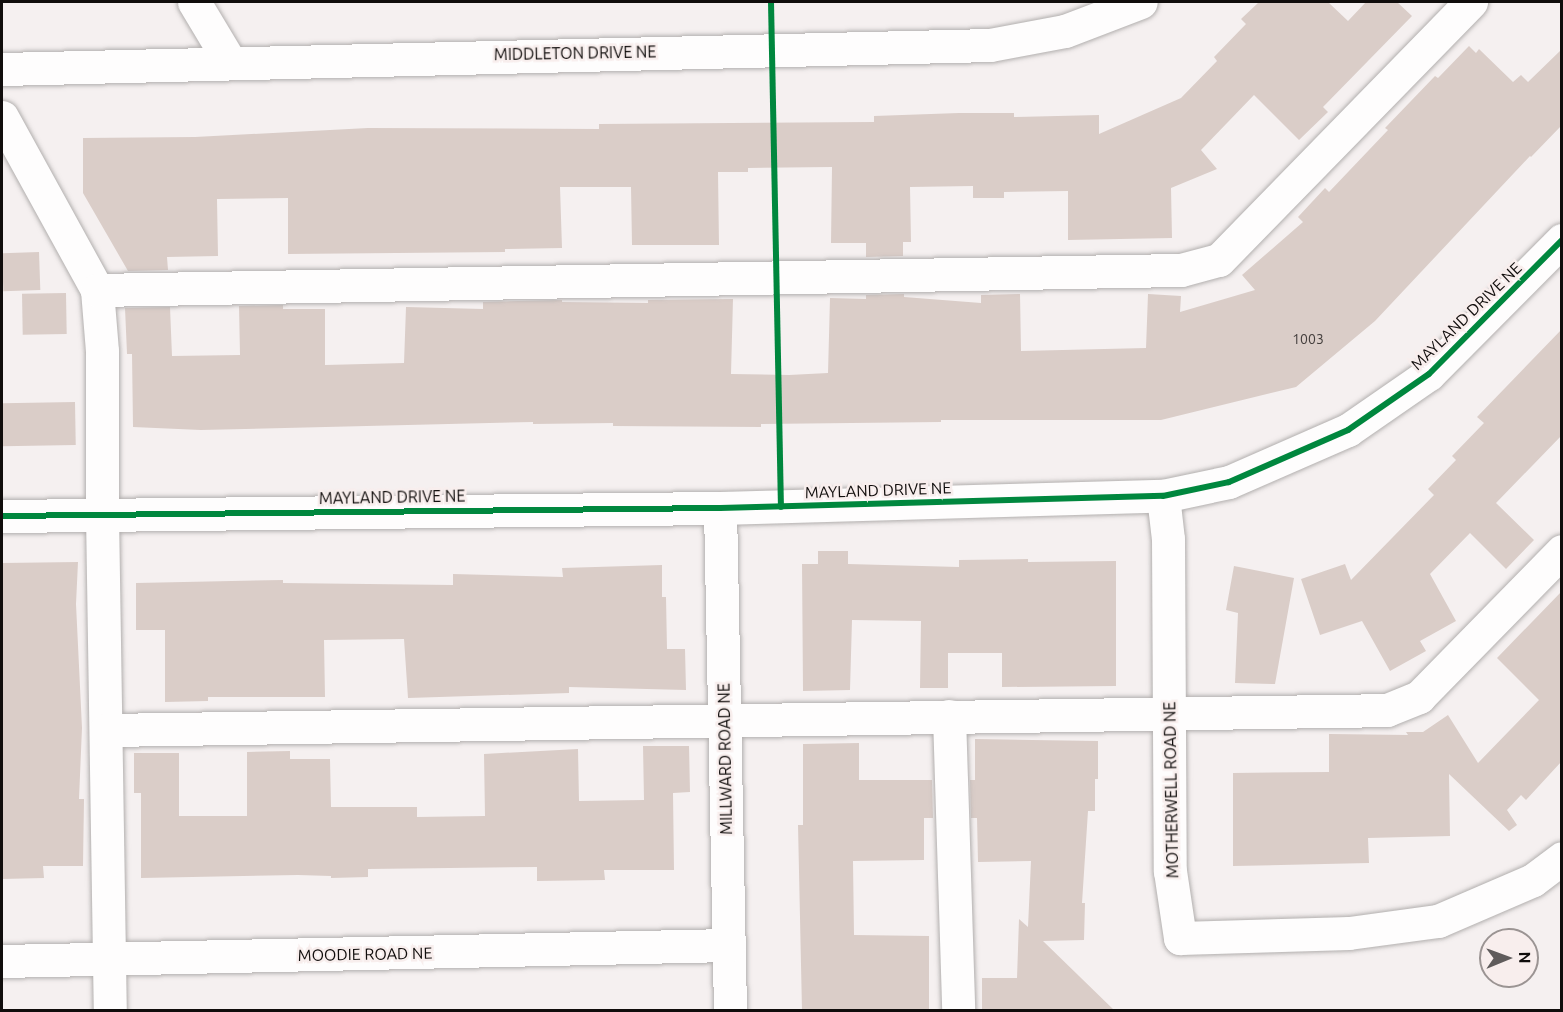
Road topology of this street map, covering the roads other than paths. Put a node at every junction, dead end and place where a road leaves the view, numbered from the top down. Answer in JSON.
{"nodes":[{"id":1,"x":194,"y":2,"type":"edge"},
{"id":2,"x":1141,"y":2,"type":"edge"},
{"id":3,"x":1471,"y":2,"type":"edge"},
{"id":4,"x":230,"y":62,"type":"junction"},
{"id":5,"x":2,"y":69,"type":"edge"},
{"id":6,"x":2,"y":117,"type":"edge"},
{"id":7,"x":1562,"y":240,"type":"edge"},
{"id":8,"x":97,"y":290,"type":"junction"},
{"id":9,"x":1163,"y":496,"type":"junction"},
{"id":10,"x":720,"y":508,"type":"junction"},
{"id":11,"x":102,"y":514,"type":"junction"},
{"id":12,"x":2,"y":516,"type":"edge"},
{"id":13,"x":1562,"y":551,"type":"edge"},
{"id":14,"x":1171,"y":713,"type":"junction"},
{"id":15,"x":949,"y":716,"type":"junction"},
{"id":16,"x":724,"y":718,"type":"junction"},
{"id":17,"x":106,"y":730,"type":"junction"},
{"id":18,"x":1562,"y":858,"type":"edge"},
{"id":19,"x":729,"y":945,"type":"junction"},
{"id":20,"x":109,"y":959,"type":"junction"},
{"id":21,"x":2,"y":960,"type":"edge"},
{"id":22,"x":110,"y":1011,"type":"edge"},
{"id":23,"x":730,"y":1011,"type":"edge"},
{"id":24,"x":958,"y":1011,"type":"edge"}],
"edges":[{"from":1,"to":4,"type":"street"},
{"from":2,"to":4,"type":"street","name":"MIDDLETON DRIVE NE"},
{"from":3,"to":8,"type":"street"},
{"from":4,"to":5,"type":"street","name":"MIDDLETON DRIVE NE"},
{"from":6,"to":8,"type":"street"},
{"from":7,"to":9,"type":"street","name":"MAYLAND DRIVE NE"},
{"from":8,"to":11,"type":"street"},
{"from":9,"to":10,"type":"street","name":"MAYLAND DRIVE NE"},
{"from":9,"to":14,"type":"street","name":"MOTHERWELL ROAD NE"},
{"from":10,"to":11,"type":"street","name":"MAYLAND DRIVE NE"},
{"from":10,"to":16,"type":"street","name":"MILLWARD ROAD NE"},
{"from":11,"to":12,"type":"street","name":"MAYLAND DRIVE NE"},
{"from":11,"to":17,"type":"street"},
{"from":13,"to":14,"type":"street"},
{"from":14,"to":15,"type":"street"},
{"from":14,"to":18,"type":"street","name":"MOTHERWELL ROAD NE"},
{"from":15,"to":16,"type":"street"},
{"from":15,"to":24,"type":"street"},
{"from":16,"to":17,"type":"street"},
{"from":16,"to":19,"type":"street","name":"MILLWARD ROAD NE"},
{"from":17,"to":20,"type":"street"},
{"from":19,"to":20,"type":"street","name":"MOODIE ROAD NE"},
{"from":19,"to":23,"type":"street","name":"MILLWARD ROAD NE"},
{"from":20,"to":21,"type":"street","name":"MOODIE ROAD NE"},
{"from":20,"to":22,"type":"street"}]}
